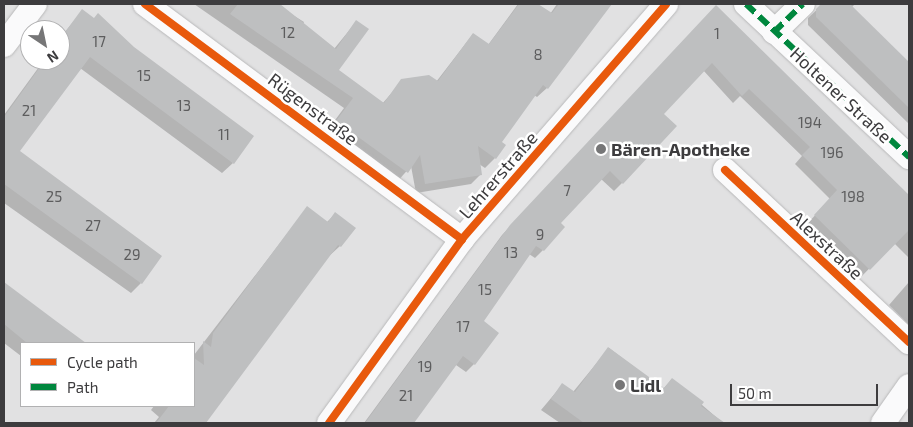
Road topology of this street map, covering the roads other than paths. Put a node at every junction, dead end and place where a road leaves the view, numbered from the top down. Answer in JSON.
{"nodes":[{"id":1,"x":35,"y":4,"type":"edge"},
{"id":2,"x":145,"y":4,"type":"edge"},
{"id":3,"x":666,"y":4,"type":"edge"},
{"id":4,"x":746,"y":4,"type":"edge"},
{"id":5,"x":803,"y":4,"type":"edge"},
{"id":6,"x":774,"y":32,"type":"junction"},
{"id":7,"x":4,"y":45,"type":"edge"},
{"id":8,"x":909,"y":157,"type":"edge"},
{"id":9,"x":725,"y":170,"type":"dead end"},
{"id":10,"x":462,"y":239,"type":"junction"},
{"id":11,"x":909,"y":342,"type":"edge"},
{"id":12,"x":909,"y":386,"type":"edge"},
{"id":13,"x":329,"y":423,"type":"edge"},
{"id":14,"x":883,"y":423,"type":"edge"}],
"edges":[{"from":1,"to":7,"type":"street"},
{"from":2,"to":10,"type":"street","name":"Rügenstraße"},
{"from":3,"to":10,"type":"street","name":"Lehrerstraße"},
{"from":4,"to":6,"type":"street","name":"Holtener Straße"},
{"from":5,"to":6,"type":"street","name":"Holtener Straße"},
{"from":6,"to":8,"type":"street","name":"Holtener Straße"},
{"from":9,"to":11,"type":"street","name":"Alexstraße"},
{"from":10,"to":13,"type":"street","name":"Lehrerstraße"},
{"from":12,"to":14,"type":"street"}]}
